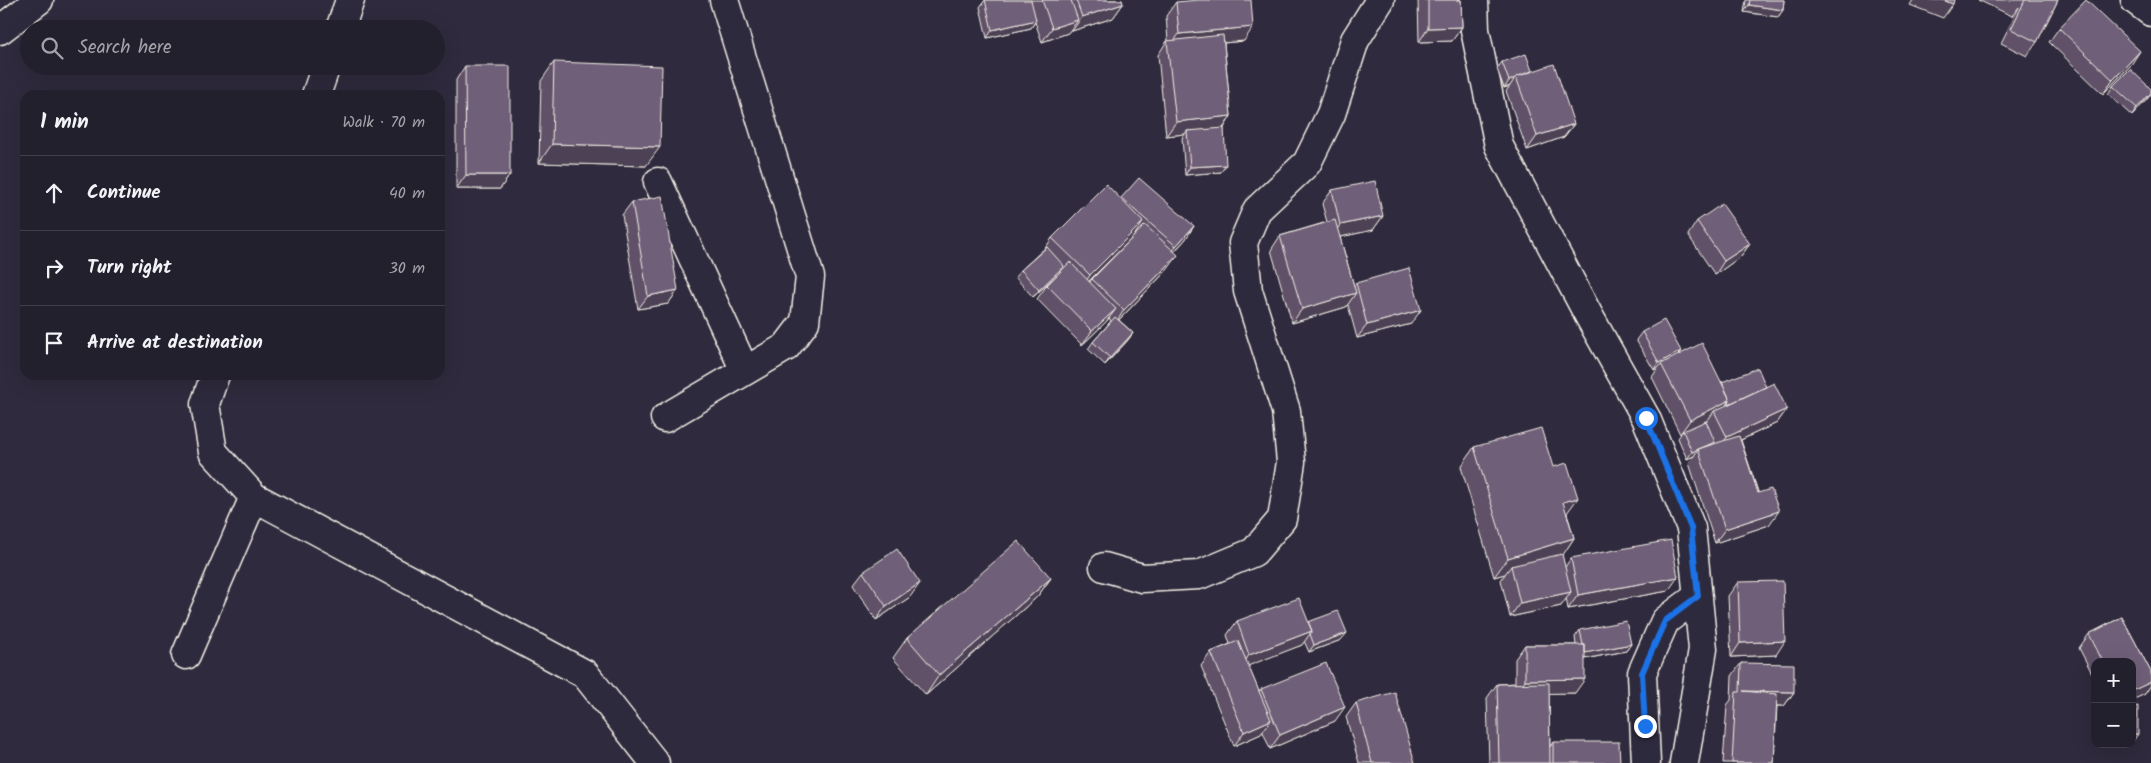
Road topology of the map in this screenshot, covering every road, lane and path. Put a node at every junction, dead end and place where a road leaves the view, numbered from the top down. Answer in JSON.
{"nodes":[{"id":1,"x":39,"y":0,"type":"edge"},
{"id":2,"x":350,"y":0,"type":"edge"},
{"id":3,"x":724,"y":0,"type":"edge"},
{"id":4,"x":1380,"y":0,"type":"edge"},
{"id":5,"x":1474,"y":0,"type":"edge"},
{"id":6,"x":2135,"y":0,"type":"edge"},
{"id":7,"x":2151,"y":12,"type":"edge"},
{"id":8,"x":343,"y":20,"type":"edge"},
{"id":9,"x":0,"y":30,"type":"edge"},
{"id":10,"x":323,"y":75,"type":"edge"},
{"id":11,"x":318,"y":90,"type":"edge"},
{"id":12,"x":658,"y":182,"type":"dead end"},
{"id":13,"x":745,"y":371,"type":"junction"},
{"id":14,"x":213,"y":380,"type":"edge"},
{"id":15,"x":665,"y":418,"type":"dead end"},
{"id":16,"x":254,"y":497,"type":"junction"},
{"id":17,"x":1104,"y":566,"type":"dead end"},
{"id":18,"x":1698,"y":596,"type":"junction"},
{"id":19,"x":186,"y":655,"type":"dead end"},
{"id":20,"x":655,"y":763,"type":"edge"},
{"id":21,"x":1646,"y":763,"type":"edge"},
{"id":22,"x":1684,"y":763,"type":"edge"}],
"edges":[{"from":1,"to":9,"type":"street"},
{"from":2,"to":8,"type":"street"},
{"from":3,"to":13,"type":"street"},
{"from":4,"to":17,"type":"street"},
{"from":5,"to":18,"type":"street"},
{"from":6,"to":7,"type":"street"},
{"from":10,"to":11,"type":"street"},
{"from":12,"to":13,"type":"street"},
{"from":13,"to":15,"type":"street"},
{"from":14,"to":16,"type":"street"},
{"from":16,"to":19,"type":"street"},
{"from":16,"to":20,"type":"street"},
{"from":18,"to":21,"type":"street"},
{"from":18,"to":22,"type":"street"}]}
